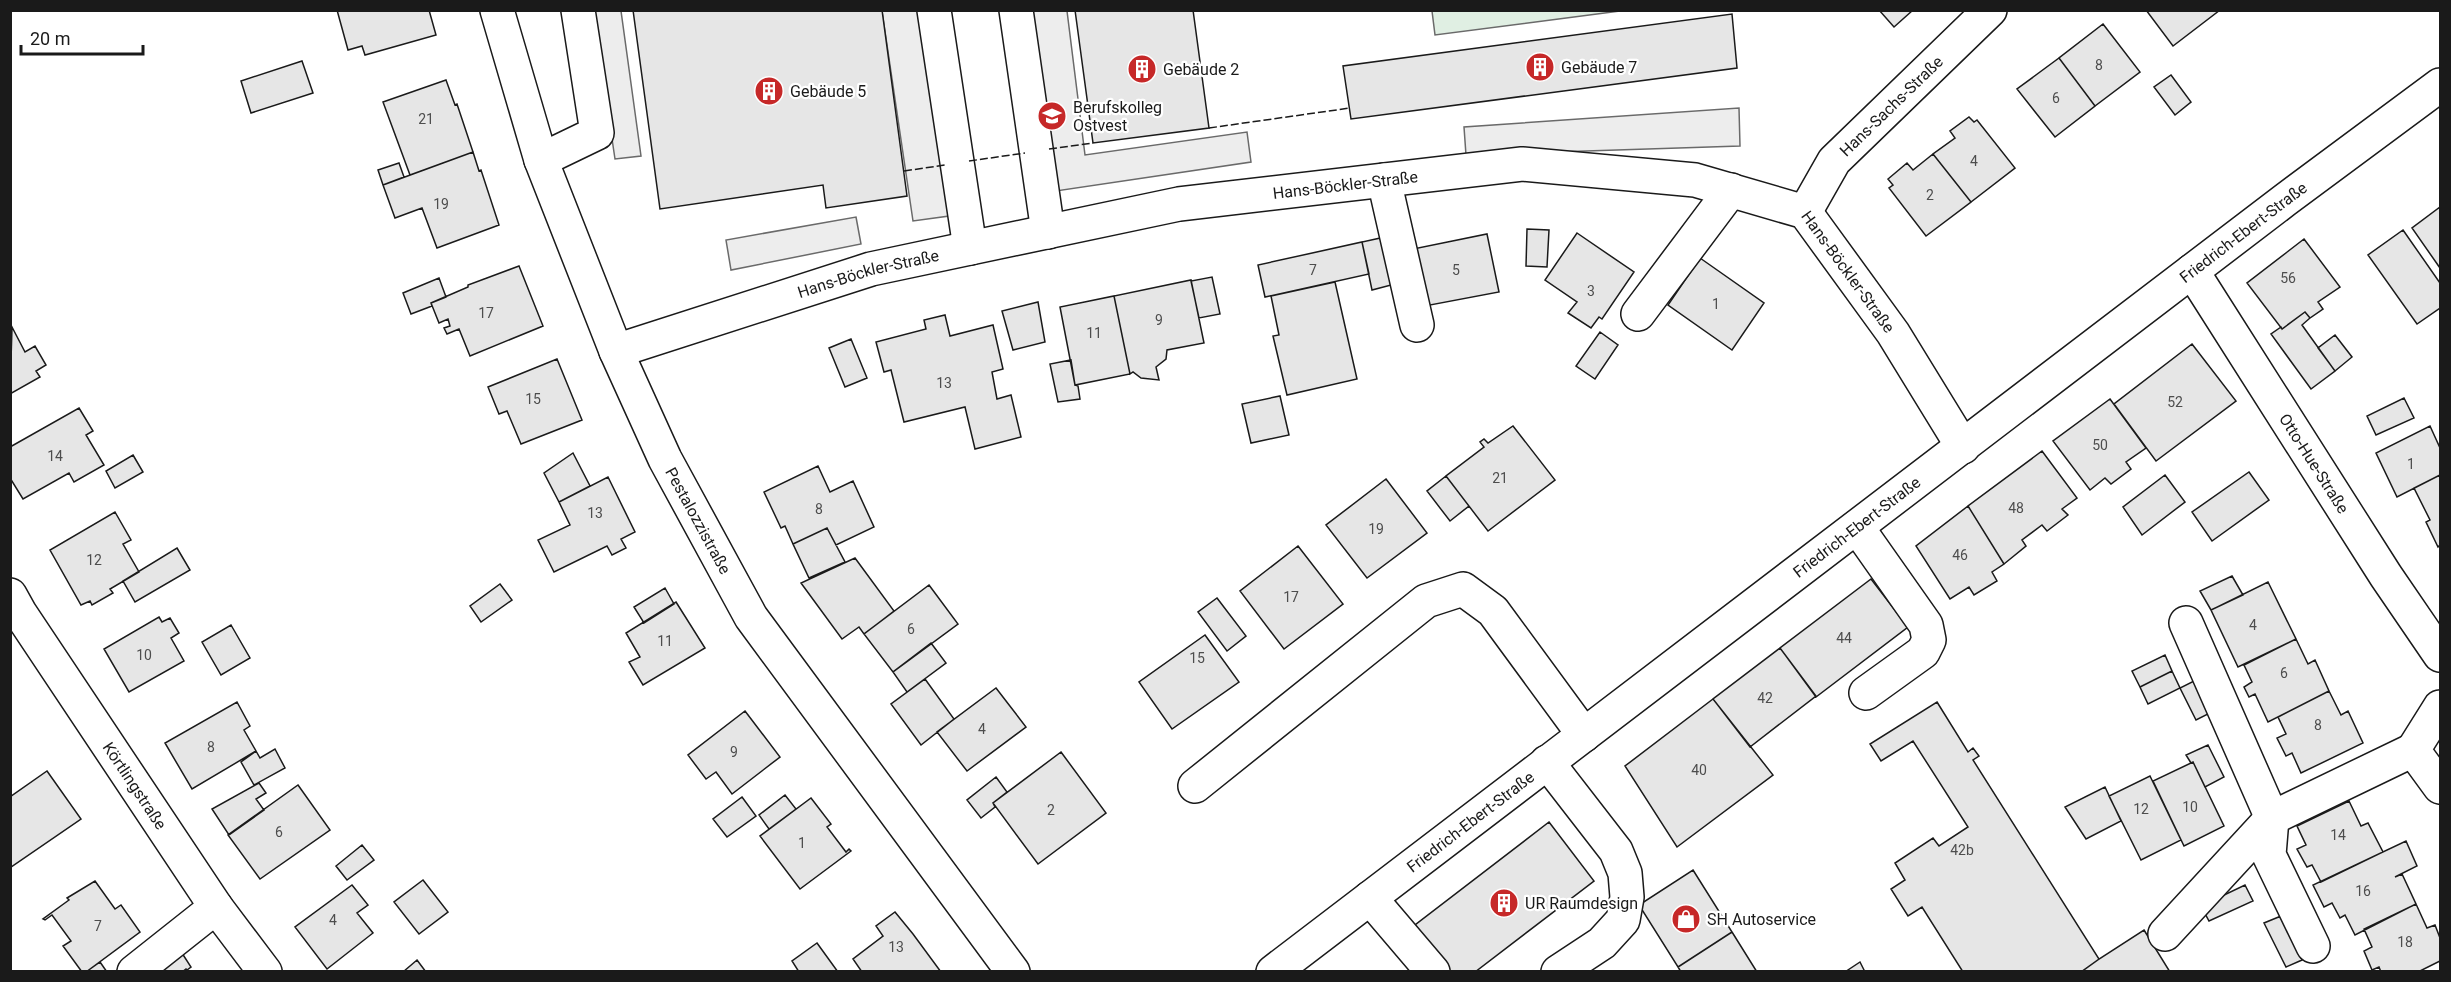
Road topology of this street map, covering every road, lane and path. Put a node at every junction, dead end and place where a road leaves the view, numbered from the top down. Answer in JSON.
{"nodes":[{"id":1,"x":497,"y":10,"type":"edge"},
{"id":2,"x":578,"y":10,"type":"edge"},
{"id":3,"x":934,"y":10,"type":"edge"},
{"id":4,"x":1016,"y":10,"type":"edge"},
{"id":5,"x":1990,"y":10,"type":"edge"},
{"id":6,"x":2440,"y":85,"type":"edge"},
{"id":7,"x":541,"y":160,"type":"junction"},
{"id":8,"x":1384,"y":180,"type":"junction"},
{"id":9,"x":1731,"y":190,"type":"junction"},
{"id":10,"x":1805,"y":212,"type":"junction"},
{"id":11,"x":1048,"y":232,"type":"junction"},
{"id":12,"x":970,"y":248,"type":"junction"},
{"id":13,"x":2192,"y":271,"type":"junction"},
{"id":14,"x":1638,"y":314,"type":"dead end"},
{"id":15,"x":1417,"y":325,"type":"dead end"},
{"id":16,"x":616,"y":351,"type":"junction"},
{"id":17,"x":1963,"y":447,"type":"junction"},
{"id":18,"x":1857,"y":527,"type":"junction"},
{"id":19,"x":10,"y":595,"type":"edge"},
{"id":20,"x":2186,"y":623,"type":"dead end"},
{"id":21,"x":2440,"y":655,"type":"edge"},
{"id":22,"x":1866,"y":693,"type":"dead end"},
{"id":23,"x":2440,"y":707,"type":"edge"},
{"id":24,"x":1584,"y":735,"type":"junction"},
{"id":25,"x":2413,"y":750,"type":"junction"},
{"id":26,"x":1547,"y":762,"type":"junction"},
{"id":27,"x":1195,"y":786,"type":"dead end"},
{"id":28,"x":2440,"y":787,"type":"edge"},
{"id":29,"x":2272,"y":818,"type":"junction"},
{"id":30,"x":1370,"y":898,"type":"junction"},
{"id":31,"x":216,"y":907,"type":"junction"},
{"id":32,"x":2165,"y":934,"type":"dead end"},
{"id":33,"x":2313,"y":946,"type":"dead end"},
{"id":34,"x":134,"y":972,"type":"edge"},
{"id":35,"x":265,"y":972,"type":"edge"},
{"id":36,"x":1013,"y":972,"type":"edge"},
{"id":37,"x":1273,"y":972,"type":"edge"},
{"id":38,"x":1432,"y":972,"type":"edge"},
{"id":39,"x":1558,"y":972,"type":"edge"}],
"edges":[{"from":1,"to":7,"type":"street","name":"Pestalozzistraße"},
{"from":2,"to":7,"type":"street"},
{"from":3,"to":12,"type":"street"},
{"from":4,"to":11,"type":"street"},
{"from":5,"to":10,"type":"street","name":"Hans-Sachs-Straße"},
{"from":6,"to":13,"type":"street","name":"Friedrich-Ebert-Straße"},
{"from":7,"to":16,"type":"street","name":"Pestalozzistraße"},
{"from":8,"to":9,"type":"street","name":"Hans-Böckler-Straße"},
{"from":8,"to":11,"type":"street","name":"Hans-Böckler-Straße"},
{"from":8,"to":15,"type":"street"},
{"from":9,"to":10,"type":"street","name":"Hans-Böckler-Straße"},
{"from":9,"to":14,"type":"street"},
{"from":10,"to":17,"type":"street","name":"Hans-Böckler-Straße"},
{"from":11,"to":12,"type":"street","name":"Hans-Böckler-Straße"},
{"from":12,"to":16,"type":"street","name":"Hans-Böckler-Straße"},
{"from":13,"to":17,"type":"street","name":"Friedrich-Ebert-Straße"},
{"from":13,"to":21,"type":"street","name":"Otto-Hue-Straße"},
{"from":16,"to":36,"type":"street","name":"Pestalozzistraße"},
{"from":17,"to":18,"type":"street","name":"Friedrich-Ebert-Straße"},
{"from":18,"to":22,"type":"street"},
{"from":18,"to":24,"type":"street","name":"Friedrich-Ebert-Straße"},
{"from":19,"to":31,"type":"street","name":"Körtlingstraße"},
{"from":20,"to":29,"type":"street"},
{"from":23,"to":25,"type":"street"},
{"from":24,"to":26,"type":"street","name":"Friedrich-Ebert-Straße"},
{"from":24,"to":27,"type":"street"},
{"from":25,"to":28,"type":"street"},
{"from":25,"to":29,"type":"street"},
{"from":26,"to":30,"type":"street","name":"Friedrich-Ebert-Straße"},
{"from":26,"to":39,"type":"street"},
{"from":29,"to":32,"type":"street"},
{"from":29,"to":33,"type":"street"},
{"from":30,"to":37,"type":"street","name":"Friedrich-Ebert-Straße"},
{"from":30,"to":38,"type":"street"},
{"from":31,"to":34,"type":"street"},
{"from":31,"to":35,"type":"street","name":"Körtlingstraße"}]}
